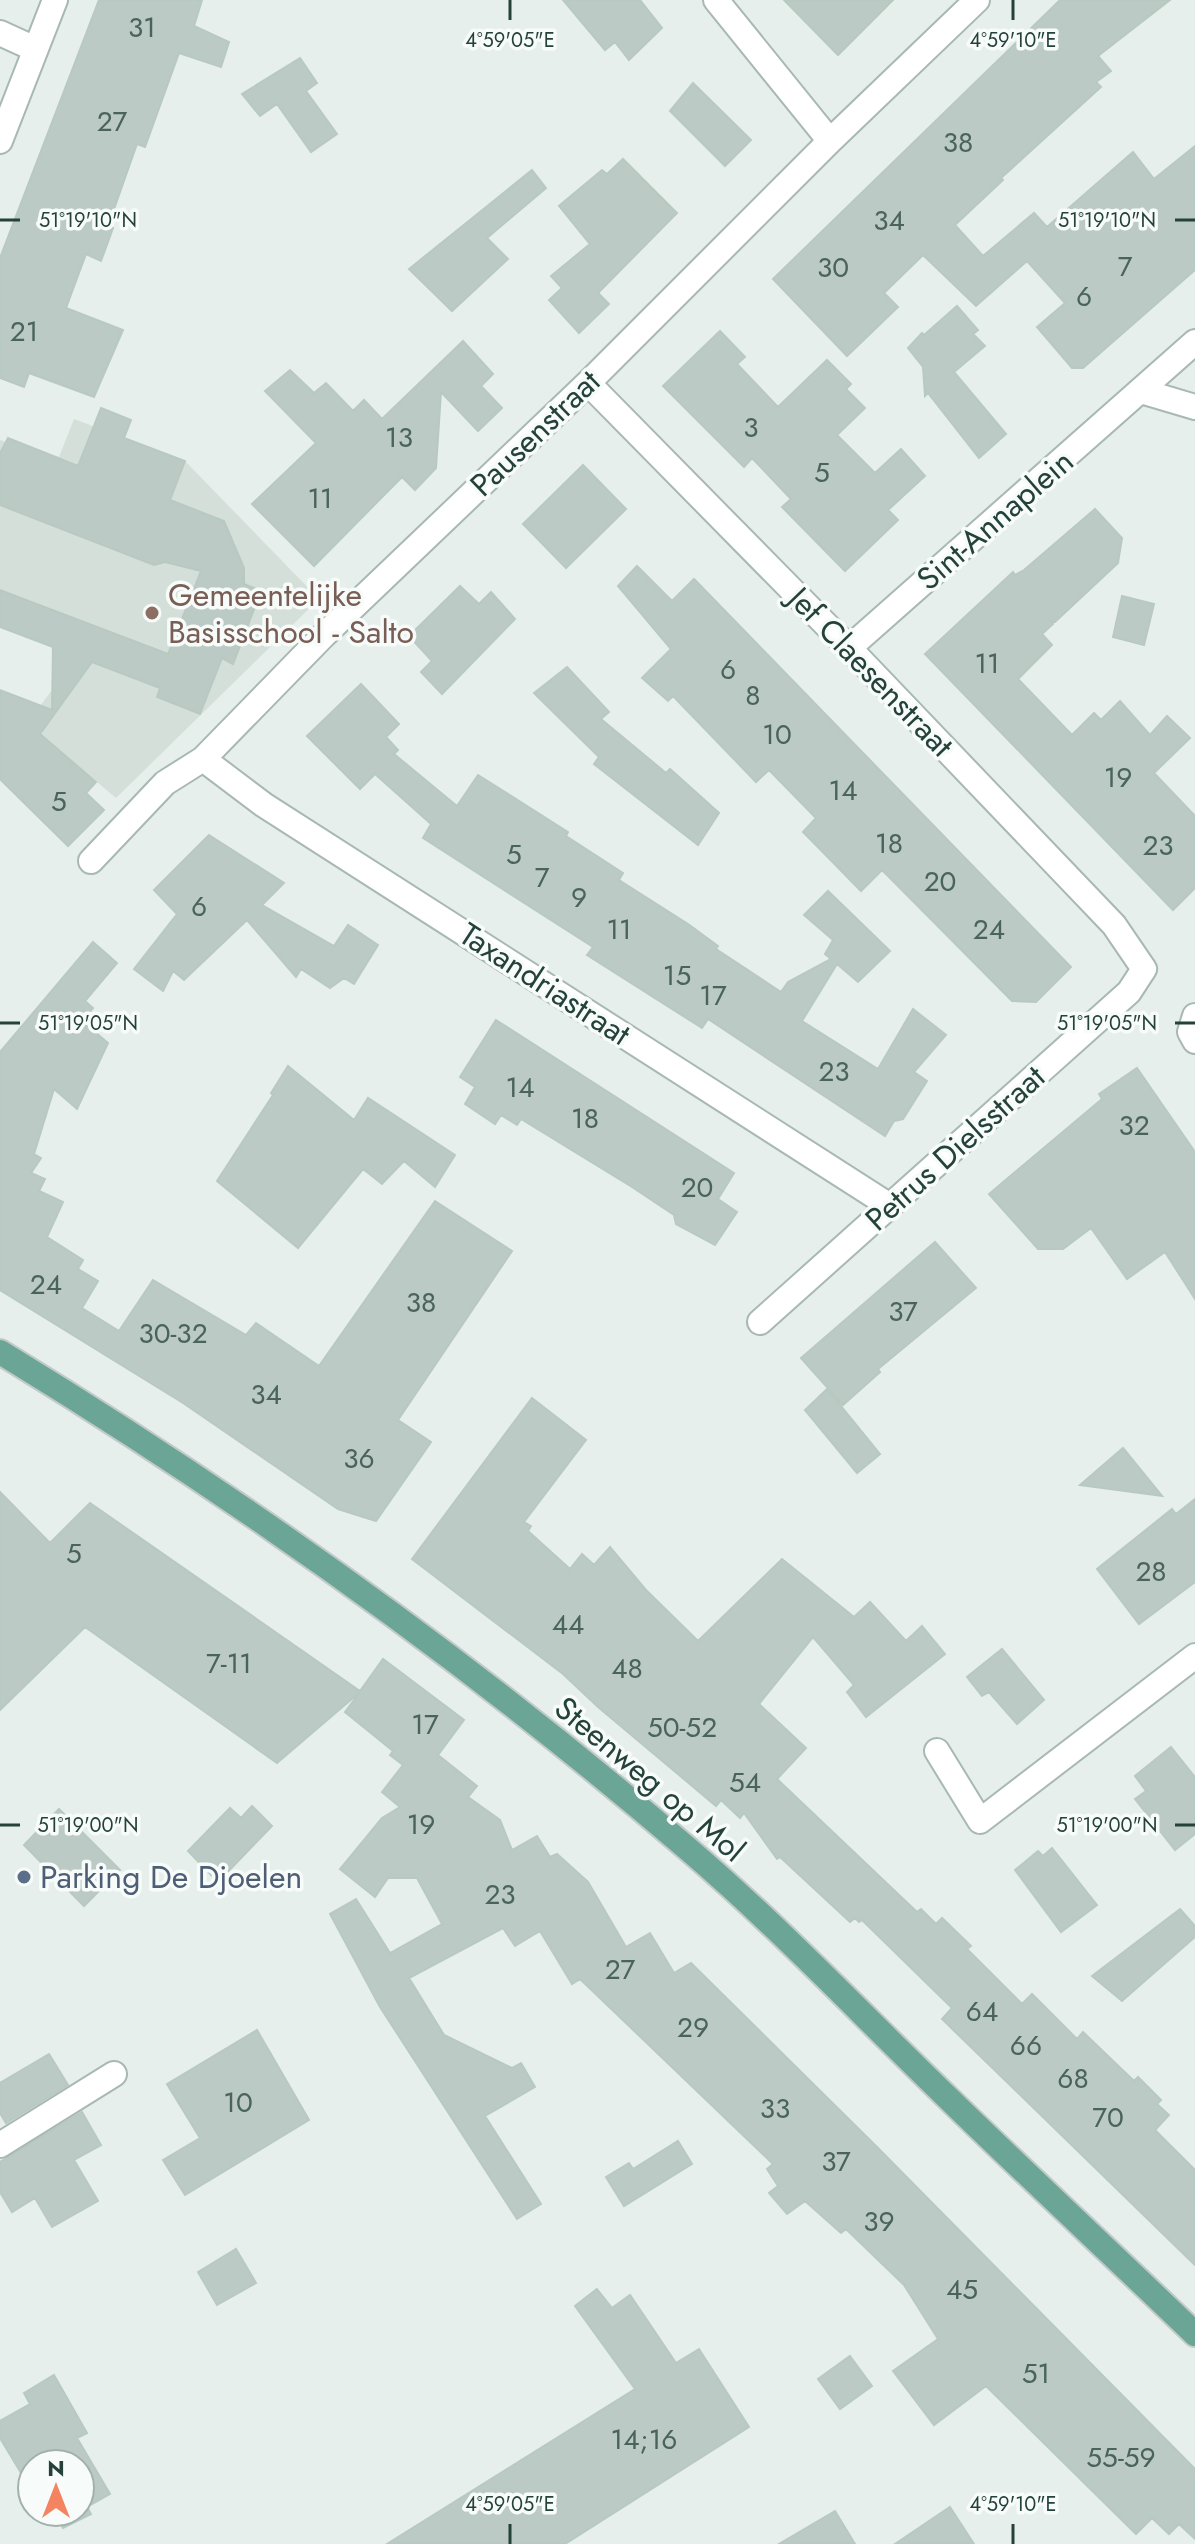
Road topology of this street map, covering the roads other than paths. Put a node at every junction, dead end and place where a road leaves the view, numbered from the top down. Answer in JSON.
{"nodes":[{"id":1,"x":55,"y":0,"type":"edge"},
{"id":2,"x":716,"y":0,"type":"edge"},
{"id":3,"x":977,"y":0,"type":"edge"},
{"id":4,"x":0,"y":33,"type":"edge"},
{"id":5,"x":35,"y":49,"type":"junction"},
{"id":6,"x":0,"y":141,"type":"edge"},
{"id":7,"x":830,"y":141,"type":"junction"},
{"id":8,"x":1195,"y":342,"type":"edge"},
{"id":9,"x":588,"y":383,"type":"junction"},
{"id":10,"x":1141,"y":391,"type":"junction"},
{"id":11,"x":1195,"y":407,"type":"edge"},
{"id":12,"x":849,"y":648,"type":"junction"},
{"id":13,"x":203,"y":759,"type":"junction"},
{"id":14,"x":91,"y":861,"type":"dead end"},
{"id":15,"x":1144,"y":969,"type":"joint"},
{"id":16,"x":1195,"y":1016,"type":"edge"},
{"id":17,"x":1195,"y":1041,"type":"edge"},
{"id":18,"x":890,"y":1206,"type":"junction"},
{"id":19,"x":760,"y":1322,"type":"dead end"},
{"id":20,"x":0,"y":1352,"type":"edge"},
{"id":21,"x":1195,"y":1656,"type":"edge"},
{"id":22,"x":937,"y":1751,"type":"dead end"},
{"id":23,"x":114,"y":2074,"type":"dead end"},
{"id":24,"x":0,"y":2145,"type":"edge"},
{"id":25,"x":1195,"y":2334,"type":"edge"}],
"edges":[{"from":1,"to":5,"type":"street"},
{"from":2,"to":7,"type":"street"},
{"from":3,"to":7,"type":"street","name":"Pausenstraat"},
{"from":4,"to":5,"type":"street"},
{"from":5,"to":6,"type":"street"},
{"from":7,"to":9,"type":"street","name":"Pausenstraat"},
{"from":8,"to":10,"type":"street","name":"Sint-Annaplein"},
{"from":9,"to":12,"type":"street","name":"Jef Claesenstraat"},
{"from":9,"to":13,"type":"street","name":"Pausenstraat"},
{"from":10,"to":11,"type":"street"},
{"from":10,"to":12,"type":"street","name":"Sint-Annaplein"},
{"from":12,"to":15,"type":"street","name":"Jef Claesenstraat"},
{"from":13,"to":14,"type":"street","name":"Pausenstraat"},
{"from":13,"to":18,"type":"street","name":"Taxandriastraat"},
{"from":15,"to":18,"type":"street","name":"Petrus Dielsstraat"},
{"from":16,"to":17,"type":"street"},
{"from":18,"to":19,"type":"street","name":"Petrus Dielsstraat"},
{"from":20,"to":25,"type":"main road","name":"Steenweg op Mol"},
{"from":21,"to":22,"type":"street"},
{"from":23,"to":24,"type":"street"}]}
